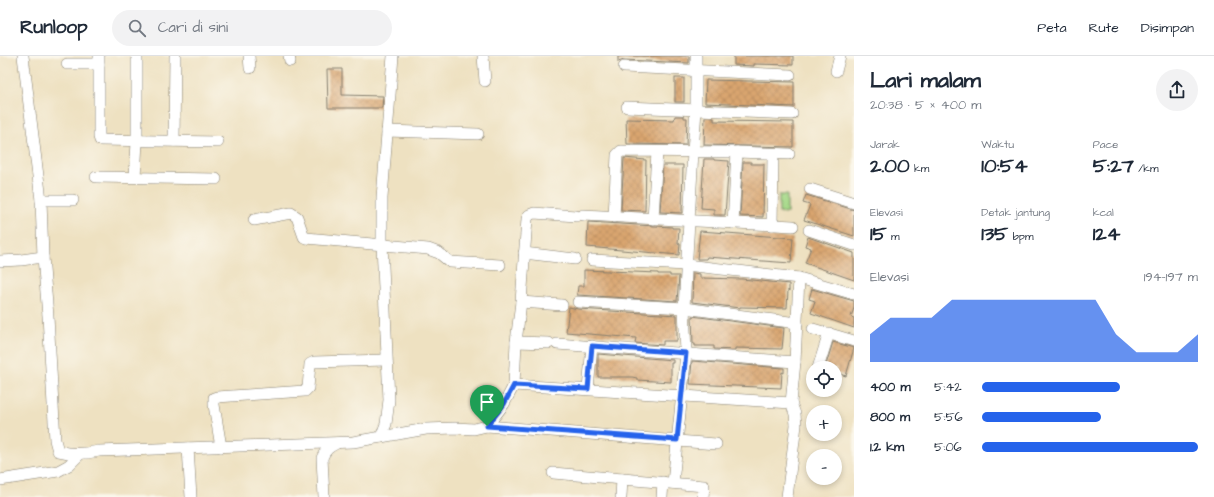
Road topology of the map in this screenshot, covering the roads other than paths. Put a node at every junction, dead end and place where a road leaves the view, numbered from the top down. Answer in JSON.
{"nodes":[{"id":1,"x":22,"y":56,"type":"edge"},
{"id":2,"x":137,"y":56,"type":"edge"},
{"id":3,"x":175,"y":56,"type":"edge"},
{"id":4,"x":249,"y":56,"type":"edge"},
{"id":5,"x":393,"y":56,"type":"edge"},
{"id":6,"x":483,"y":56,"type":"edge"},
{"id":7,"x":696,"y":56,"type":"edge"},
{"id":8,"x":840,"y":56,"type":"edge"},
{"id":9,"x":99,"y":60,"type":"edge"},
{"id":10,"x":67,"y":64,"type":"dead end"},
{"id":11,"x":624,"y":67,"type":"dead end"},
{"id":12,"x":250,"y":68,"type":"dead end"},
{"id":13,"x":695,"y":70,"type":"junction"},
{"id":14,"x":836,"y":71,"type":"dead end"},
{"id":15,"x":790,"y":75,"type":"dead end"},
{"id":16,"x":485,"y":81,"type":"dead end"},
{"id":17,"x":627,"y":107,"type":"dead end"},
{"id":18,"x":696,"y":110,"type":"junction"},
{"id":19,"x":792,"y":114,"type":"dead end"},
{"id":20,"x":387,"y":131,"type":"junction"},
{"id":21,"x":478,"y":134,"type":"dead end"},
{"id":22,"x":174,"y":140,"type":"junction"},
{"id":23,"x":136,"y":142,"type":"junction"},
{"id":24,"x":218,"y":142,"type":"dead end"},
{"id":25,"x":656,"y":152,"type":"junction"},
{"id":26,"x":693,"y":152,"type":"junction"},
{"id":27,"x":737,"y":152,"type":"junction"},
{"id":28,"x":773,"y":154,"type":"junction"},
{"id":29,"x":789,"y":154,"type":"dead end"},
{"id":30,"x":96,"y":177,"type":"dead end"},
{"id":31,"x":135,"y":177,"type":"junction"},
{"id":32,"x":216,"y":179,"type":"dead end"},
{"id":33,"x":810,"y":189,"type":"dead end"},
{"id":34,"x":41,"y":200,"type":"junction"},
{"id":35,"x":73,"y":200,"type":"dead end"},
{"id":36,"x":854,"y":203,"type":"edge"},
{"id":37,"x":614,"y":216,"type":"junction"},
{"id":38,"x":653,"y":219,"type":"junction"},
{"id":39,"x":254,"y":220,"type":"dead end"},
{"id":40,"x":689,"y":220,"type":"junction"},
{"id":41,"x":733,"y":223,"type":"junction"},
{"id":42,"x":772,"y":225,"type":"junction"},
{"id":43,"x":793,"y":226,"type":"dead end"},
{"id":44,"x":809,"y":230,"type":"dead end"},
{"id":45,"x":382,"y":244,"type":"junction"},
{"id":46,"x":854,"y":245,"type":"edge"},
{"id":47,"x":524,"y":253,"type":"junction"},
{"id":48,"x":43,"y":257,"type":"junction"},
{"id":49,"x":575,"y":259,"type":"dead end"},
{"id":50,"x":0,"y":260,"type":"edge"},
{"id":51,"x":592,"y":260,"type":"dead end"},
{"id":52,"x":500,"y":264,"type":"dead end"},
{"id":53,"x":686,"y":265,"type":"junction"},
{"id":54,"x":799,"y":278,"type":"junction"},
{"id":55,"x":854,"y":294,"type":"edge"},
{"id":56,"x":521,"y":302,"type":"junction"},
{"id":57,"x":578,"y":302,"type":"dead end"},
{"id":58,"x":562,"y":305,"type":"dead end"},
{"id":59,"x":684,"y":308,"type":"junction"},
{"id":60,"x":797,"y":323,"type":"junction"},
{"id":61,"x":813,"y":329,"type":"dead end"},
{"id":62,"x":829,"y":333,"type":"junction"},
{"id":63,"x":854,"y":341,"type":"edge"},
{"id":64,"x":516,"y":342,"type":"junction"},
{"id":65,"x":592,"y":346,"type":"junction"},
{"id":66,"x":686,"y":353,"type":"junction"},
{"id":67,"x":386,"y":360,"type":"junction"},
{"id":68,"x":820,"y":361,"type":"edge"},
{"id":69,"x":795,"y":362,"type":"junction"},
{"id":70,"x":514,"y":385,"type":"junction"},
{"id":71,"x":588,"y":389,"type":"junction"},
{"id":72,"x":681,"y":396,"type":"junction"},
{"id":73,"x":791,"y":403,"type":"junction"},
{"id":74,"x":487,"y":426,"type":"junction"},
{"id":75,"x":381,"y":437,"type":"junction"},
{"id":76,"x":677,"y":440,"type":"junction"},
{"id":77,"x":339,"y":442,"type":"junction"},
{"id":78,"x":716,"y":444,"type":"dead end"},
{"id":79,"x":221,"y":447,"type":"junction"},
{"id":80,"x":188,"y":448,"type":"junction"},
{"id":81,"x":80,"y":454,"type":"junction"},
{"id":82,"x":553,"y":473,"type":"dead end"},
{"id":83,"x":622,"y":479,"type":"junction"},
{"id":84,"x":0,"y":480,"type":"edge"},
{"id":85,"x":668,"y":483,"type":"junction"},
{"id":86,"x":191,"y":497,"type":"edge"},
{"id":87,"x":324,"y":497,"type":"edge"},
{"id":88,"x":621,"y":497,"type":"edge"},
{"id":89,"x":662,"y":497,"type":"edge"},
{"id":90,"x":703,"y":497,"type":"edge"},
{"id":91,"x":788,"y":497,"type":"edge"}],
"edges":[{"from":1,"to":34,"type":"street"},
{"from":2,"to":23,"type":"street"},
{"from":3,"to":22,"type":"street"},
{"from":4,"to":12,"type":"street"},
{"from":5,"to":20,"type":"street"},
{"from":6,"to":16,"type":"street"},
{"from":7,"to":13,"type":"street"},
{"from":8,"to":14,"type":"street"},
{"from":9,"to":10,"type":"street"},
{"from":9,"to":23,"type":"street"},
{"from":11,"to":13,"type":"street"},
{"from":13,"to":15,"type":"street"},
{"from":13,"to":18,"type":"street"},
{"from":17,"to":18,"type":"street"},
{"from":18,"to":19,"type":"street"},
{"from":18,"to":26,"type":"street"},
{"from":20,"to":21,"type":"street"},
{"from":20,"to":45,"type":"street"},
{"from":22,"to":23,"type":"street"},
{"from":22,"to":24,"type":"street"},
{"from":23,"to":31,"type":"street"},
{"from":25,"to":26,"type":"street"},
{"from":25,"to":37,"type":"street"},
{"from":25,"to":38,"type":"street"},
{"from":26,"to":27,"type":"street"},
{"from":26,"to":40,"type":"street"},
{"from":27,"to":28,"type":"street"},
{"from":27,"to":41,"type":"street"},
{"from":28,"to":29,"type":"street"},
{"from":28,"to":42,"type":"street"},
{"from":30,"to":31,"type":"street"},
{"from":31,"to":32,"type":"street"},
{"from":33,"to":36,"type":"street"},
{"from":34,"to":35,"type":"street"},
{"from":34,"to":48,"type":"street"},
{"from":37,"to":38,"type":"street"},
{"from":37,"to":47,"type":"street"},
{"from":38,"to":40,"type":"street"},
{"from":39,"to":45,"type":"street"},
{"from":40,"to":41,"type":"street"},
{"from":40,"to":53,"type":"street"},
{"from":41,"to":42,"type":"street"},
{"from":42,"to":43,"type":"street"},
{"from":44,"to":46,"type":"street"},
{"from":45,"to":52,"type":"street"},
{"from":45,"to":67,"type":"street"},
{"from":47,"to":49,"type":"street"},
{"from":47,"to":56,"type":"street"},
{"from":48,"to":50,"type":"street"},
{"from":48,"to":81,"type":"street"},
{"from":51,"to":53,"type":"street"},
{"from":53,"to":54,"type":"street"},
{"from":53,"to":59,"type":"street"},
{"from":54,"to":55,"type":"street"},
{"from":54,"to":60,"type":"street"},
{"from":56,"to":58,"type":"street"},
{"from":56,"to":64,"type":"street"},
{"from":57,"to":59,"type":"street"},
{"from":59,"to":60,"type":"street"},
{"from":59,"to":66,"type":"street"},
{"from":60,"to":69,"type":"street"},
{"from":61,"to":62,"type":"street"},
{"from":62,"to":63,"type":"street"},
{"from":62,"to":68,"type":"street"},
{"from":64,"to":65,"type":"street"},
{"from":64,"to":70,"type":"street"},
{"from":65,"to":66,"type":"street"},
{"from":65,"to":71,"type":"street"},
{"from":66,"to":69,"type":"street"},
{"from":66,"to":72,"type":"street"},
{"from":67,"to":75,"type":"street"},
{"from":67,"to":79,"type":"street"},
{"from":69,"to":73,"type":"street"},
{"from":70,"to":71,"type":"street"},
{"from":70,"to":74,"type":"street"},
{"from":71,"to":72,"type":"street"},
{"from":72,"to":73,"type":"street"},
{"from":72,"to":76,"type":"street"},
{"from":73,"to":91,"type":"street"},
{"from":74,"to":75,"type":"street"},
{"from":74,"to":76,"type":"street"},
{"from":75,"to":77,"type":"street"},
{"from":76,"to":78,"type":"street"},
{"from":76,"to":85,"type":"street"},
{"from":77,"to":79,"type":"street"},
{"from":77,"to":87,"type":"street"},
{"from":79,"to":80,"type":"street"},
{"from":80,"to":81,"type":"street"},
{"from":80,"to":86,"type":"street"},
{"from":81,"to":84,"type":"street"},
{"from":82,"to":83,"type":"street"},
{"from":83,"to":85,"type":"street"},
{"from":83,"to":88,"type":"street"},
{"from":85,"to":89,"type":"street"},
{"from":85,"to":90,"type":"street"}]}
